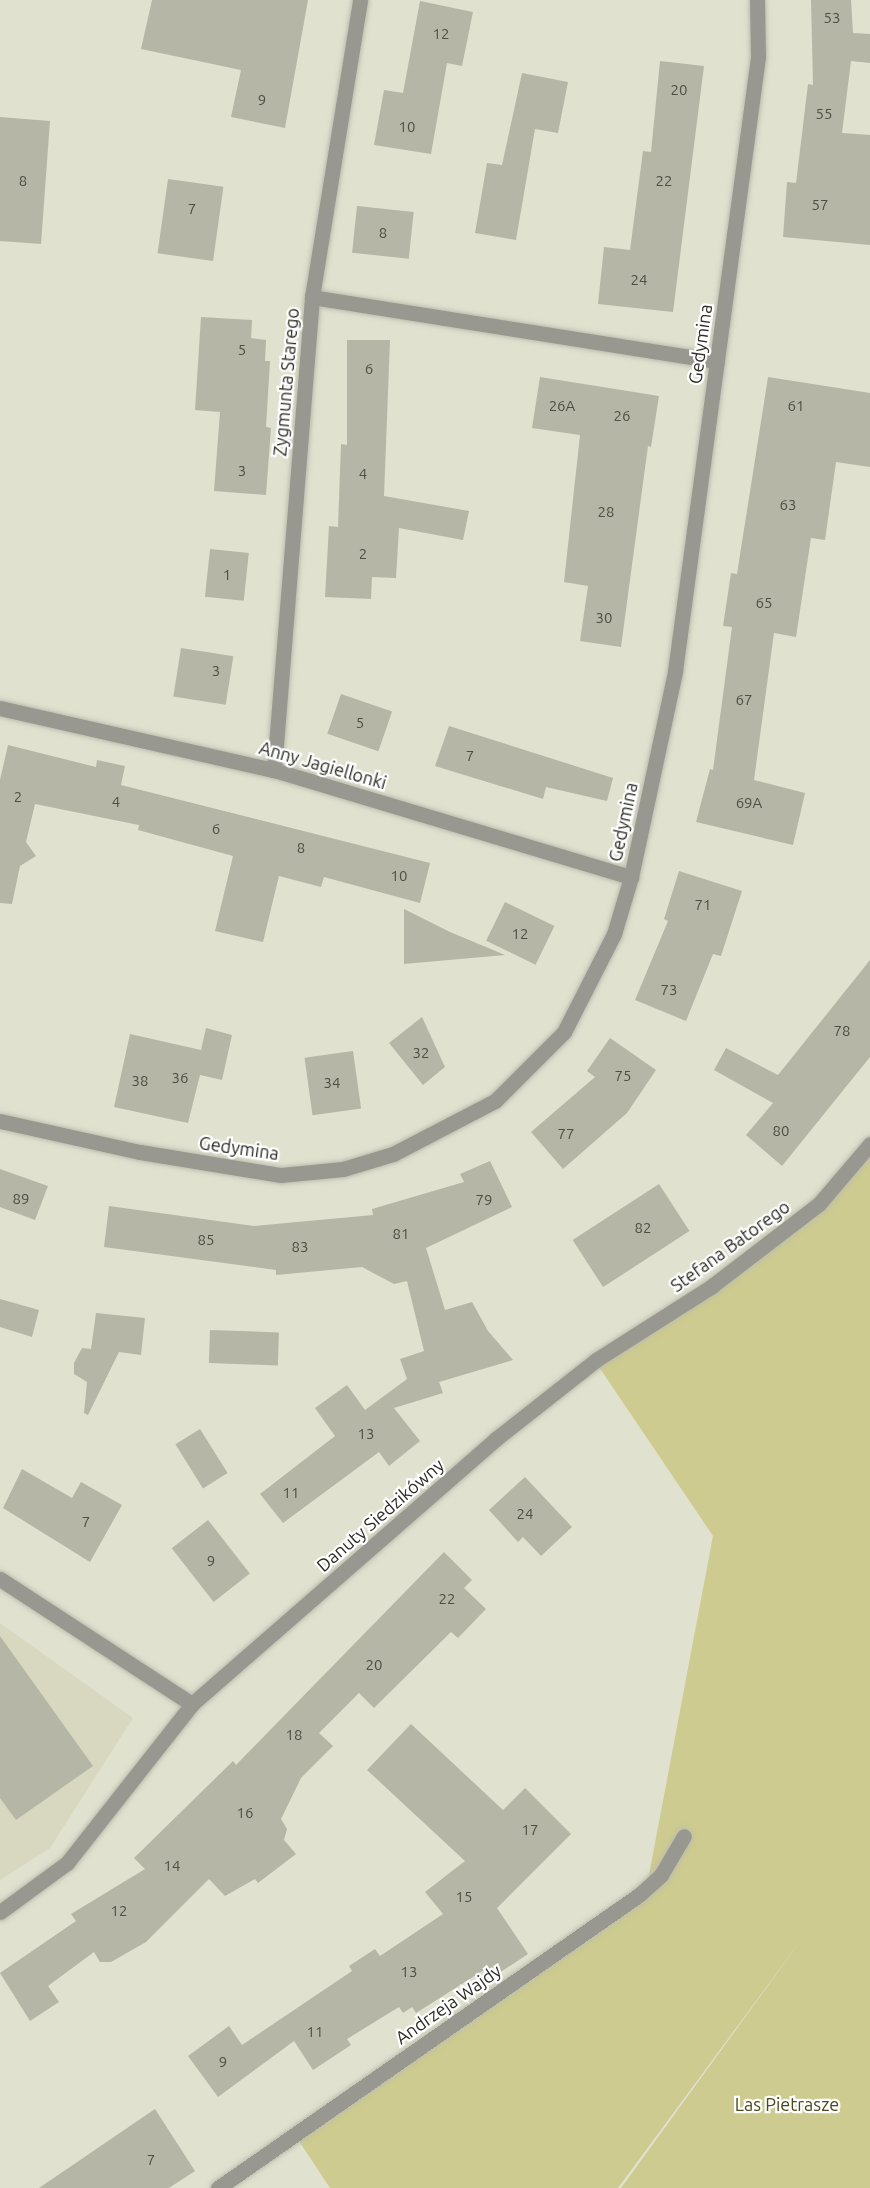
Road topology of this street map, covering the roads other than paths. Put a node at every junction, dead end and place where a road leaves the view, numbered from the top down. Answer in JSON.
{"nodes":[{"id":1,"x":360,"y":0,"type":"edge"},
{"id":2,"x":757,"y":0,"type":"edge"},
{"id":3,"x":312,"y":297,"type":"junction"},
{"id":4,"x":717,"y":361,"type":"junction"},
{"id":5,"x":0,"y":708,"type":"edge"},
{"id":6,"x":274,"y":770,"type":"junction"},
{"id":7,"x":631,"y":877,"type":"junction"},
{"id":8,"x":0,"y":1121,"type":"edge"},
{"id":9,"x":870,"y":1144,"type":"edge"},
{"id":10,"x":596,"y":1360,"type":"joint"},
{"id":11,"x":0,"y":1579,"type":"edge"},
{"id":12,"x":192,"y":1704,"type":"junction"},
{"id":13,"x":684,"y":1836,"type":"dead end"},
{"id":14,"x":0,"y":1912,"type":"edge"},
{"id":15,"x":218,"y":2188,"type":"edge"}],
"edges":[{"from":1,"to":3,"type":"street","name":"Zygmunta Starego"},
{"from":2,"to":4,"type":"street","name":"Gedymina"},
{"from":3,"to":4,"type":"street"},
{"from":3,"to":6,"type":"street","name":"Zygmunta Starego"},
{"from":4,"to":7,"type":"street","name":"Gedymina"},
{"from":5,"to":6,"type":"street","name":"Anny Jagiellonki"},
{"from":6,"to":7,"type":"street","name":"Anny Jagiellonki"},
{"from":7,"to":8,"type":"street","name":"Gedymina"},
{"from":9,"to":10,"type":"street","name":"Stefana Batorego"},
{"from":10,"to":12,"type":"street","name":"Danuty Siedzikówny"},
{"from":11,"to":12,"type":"street"},
{"from":12,"to":14,"type":"street","name":"Danuty Siedzikówny"},
{"from":13,"to":15,"type":"street","name":"Andrzeja Wajdy"}]}
